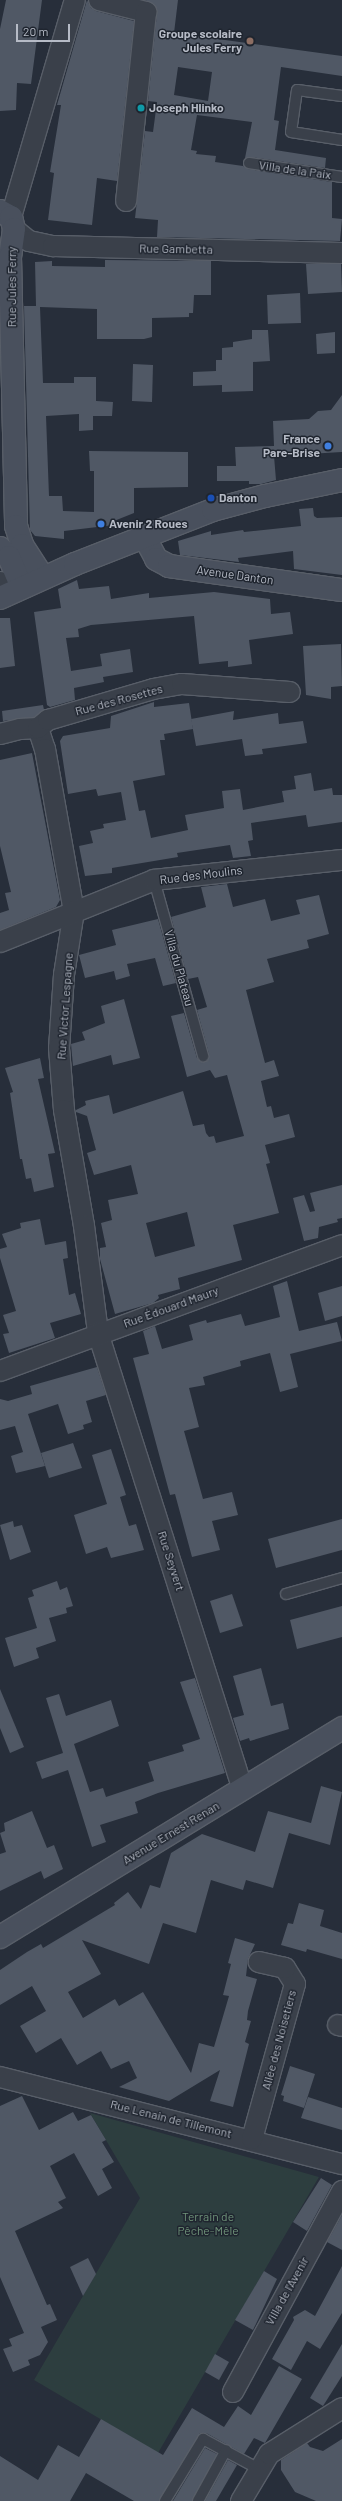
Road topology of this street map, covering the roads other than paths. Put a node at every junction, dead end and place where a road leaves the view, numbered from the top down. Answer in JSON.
{"nodes":[{"id":1,"x":75,"y":0,"type":"edge"},
{"id":2,"x":99,"y":0,"type":"edge"},
{"id":3,"x":342,"y":96,"type":"edge"},
{"id":4,"x":342,"y":140,"type":"edge"},
{"id":5,"x":249,"y":164,"type":"dead end"},
{"id":6,"x":342,"y":177,"type":"edge"},
{"id":7,"x":126,"y":201,"type":"dead end"},
{"id":8,"x":7,"y":228,"type":"edge"},
{"id":9,"x":342,"y":253,"type":"edge"},
{"id":10,"x":342,"y":480,"type":"edge"},
{"id":11,"x":144,"y":536,"type":"junction"},
{"id":12,"x":0,"y":548,"type":"edge"},
{"id":13,"x":22,"y":575,"type":"edge"},
{"id":14,"x":342,"y":590,"type":"edge"},
{"id":15,"x":0,"y":598,"type":"edge"},
{"id":16,"x":290,"y":692,"type":"dead end"},
{"id":17,"x":38,"y":728,"type":"junction"},
{"id":18,"x":0,"y":734,"type":"edge"},
{"id":19,"x":342,"y":860,"type":"edge"},
{"id":20,"x":154,"y":880,"type":"junction"},
{"id":21,"x":74,"y":911,"type":"junction"},
{"id":22,"x":0,"y":942,"type":"edge"},
{"id":23,"x":204,"y":1056,"type":"dead end"},
{"id":24,"x":342,"y":1245,"type":"edge"},
{"id":25,"x":98,"y":1333,"type":"junction"},
{"id":26,"x":0,"y":1371,"type":"edge"},
{"id":27,"x":342,"y":1578,"type":"edge"},
{"id":28,"x":286,"y":1594,"type":"dead end"},
{"id":29,"x":342,"y":1728,"type":"edge"},
{"id":30,"x":243,"y":1789,"type":"junction"},
{"id":31,"x":0,"y":1937,"type":"edge"},
{"id":32,"x":259,"y":1962,"type":"dead end"},
{"id":33,"x":0,"y":2077,"type":"edge"},
{"id":34,"x":252,"y":2140,"type":"junction"},
{"id":35,"x":342,"y":2164,"type":"edge"},
{"id":36,"x":342,"y":2191,"type":"edge"},
{"id":37,"x":233,"y":2392,"type":"dead end"},
{"id":38,"x":342,"y":2408,"type":"edge"},
{"id":39,"x":226,"y":2450,"type":"junction"},
{"id":40,"x":259,"y":2469,"type":"junction"},
{"id":41,"x":165,"y":2501,"type":"edge"},
{"id":42,"x":198,"y":2501,"type":"edge"},
{"id":43,"x":241,"y":2501,"type":"edge"}],
"edges":[{"from":1,"to":8,"type":"street","name":"Rue Jules Ferry"},
{"from":2,"to":7,"type":"street"},
{"from":3,"to":4,"type":"lane"},
{"from":5,"to":6,"type":"lane","name":"Villa de la Paix"},
{"from":8,"to":9,"type":"street","name":"Rue Gambetta"},
{"from":8,"to":13,"type":"street","name":"Rue Jules Ferry"},
{"from":10,"to":11,"type":"street"},
{"from":11,"to":13,"type":"street"},
{"from":11,"to":14,"type":"street","name":"Avenue Danton"},
{"from":12,"to":13,"type":"street"},
{"from":13,"to":15,"type":"street"},
{"from":16,"to":17,"type":"street","name":"Rue des Rosettes"},
{"from":17,"to":18,"type":"street","name":"Rue des Rosettes"},
{"from":17,"to":21,"type":"street","name":"Rue Victor Lespagne"},
{"from":19,"to":20,"type":"street","name":"Rue des Moulins"},
{"from":20,"to":21,"type":"street","name":"Rue des Moulins"},
{"from":20,"to":23,"type":"lane","name":"Villa du Plateau"},
{"from":21,"to":22,"type":"street","name":"Rue des Moulins"},
{"from":21,"to":25,"type":"street","name":"Rue Victor Lespagne"},
{"from":24,"to":25,"type":"street","name":"Rue Édouard Maury"},
{"from":25,"to":26,"type":"street","name":"Rue Édouard Maury"},
{"from":25,"to":30,"type":"street","name":"Rue Seyvert"},
{"from":27,"to":28,"type":"lane"},
{"from":29,"to":30,"type":"street","name":"Avenue Ernest Renan"},
{"from":30,"to":31,"type":"street","name":"Avenue Ernest Renan"},
{"from":32,"to":34,"type":"street","name":"Allée des Noisetiers"},
{"from":33,"to":34,"type":"street","name":"Rue Lenain de Tillemont"},
{"from":34,"to":35,"type":"street","name":"Rue Lenain de Tillemont"},
{"from":36,"to":37,"type":"street","name":"Villa de l'Avenir"},
{"from":38,"to":40,"type":"street"},
{"from":39,"to":40,"type":"lane"},
{"from":39,"to":41,"type":"lane"},
{"from":39,"to":42,"type":"lane"},
{"from":40,"to":43,"type":"street"}]}
